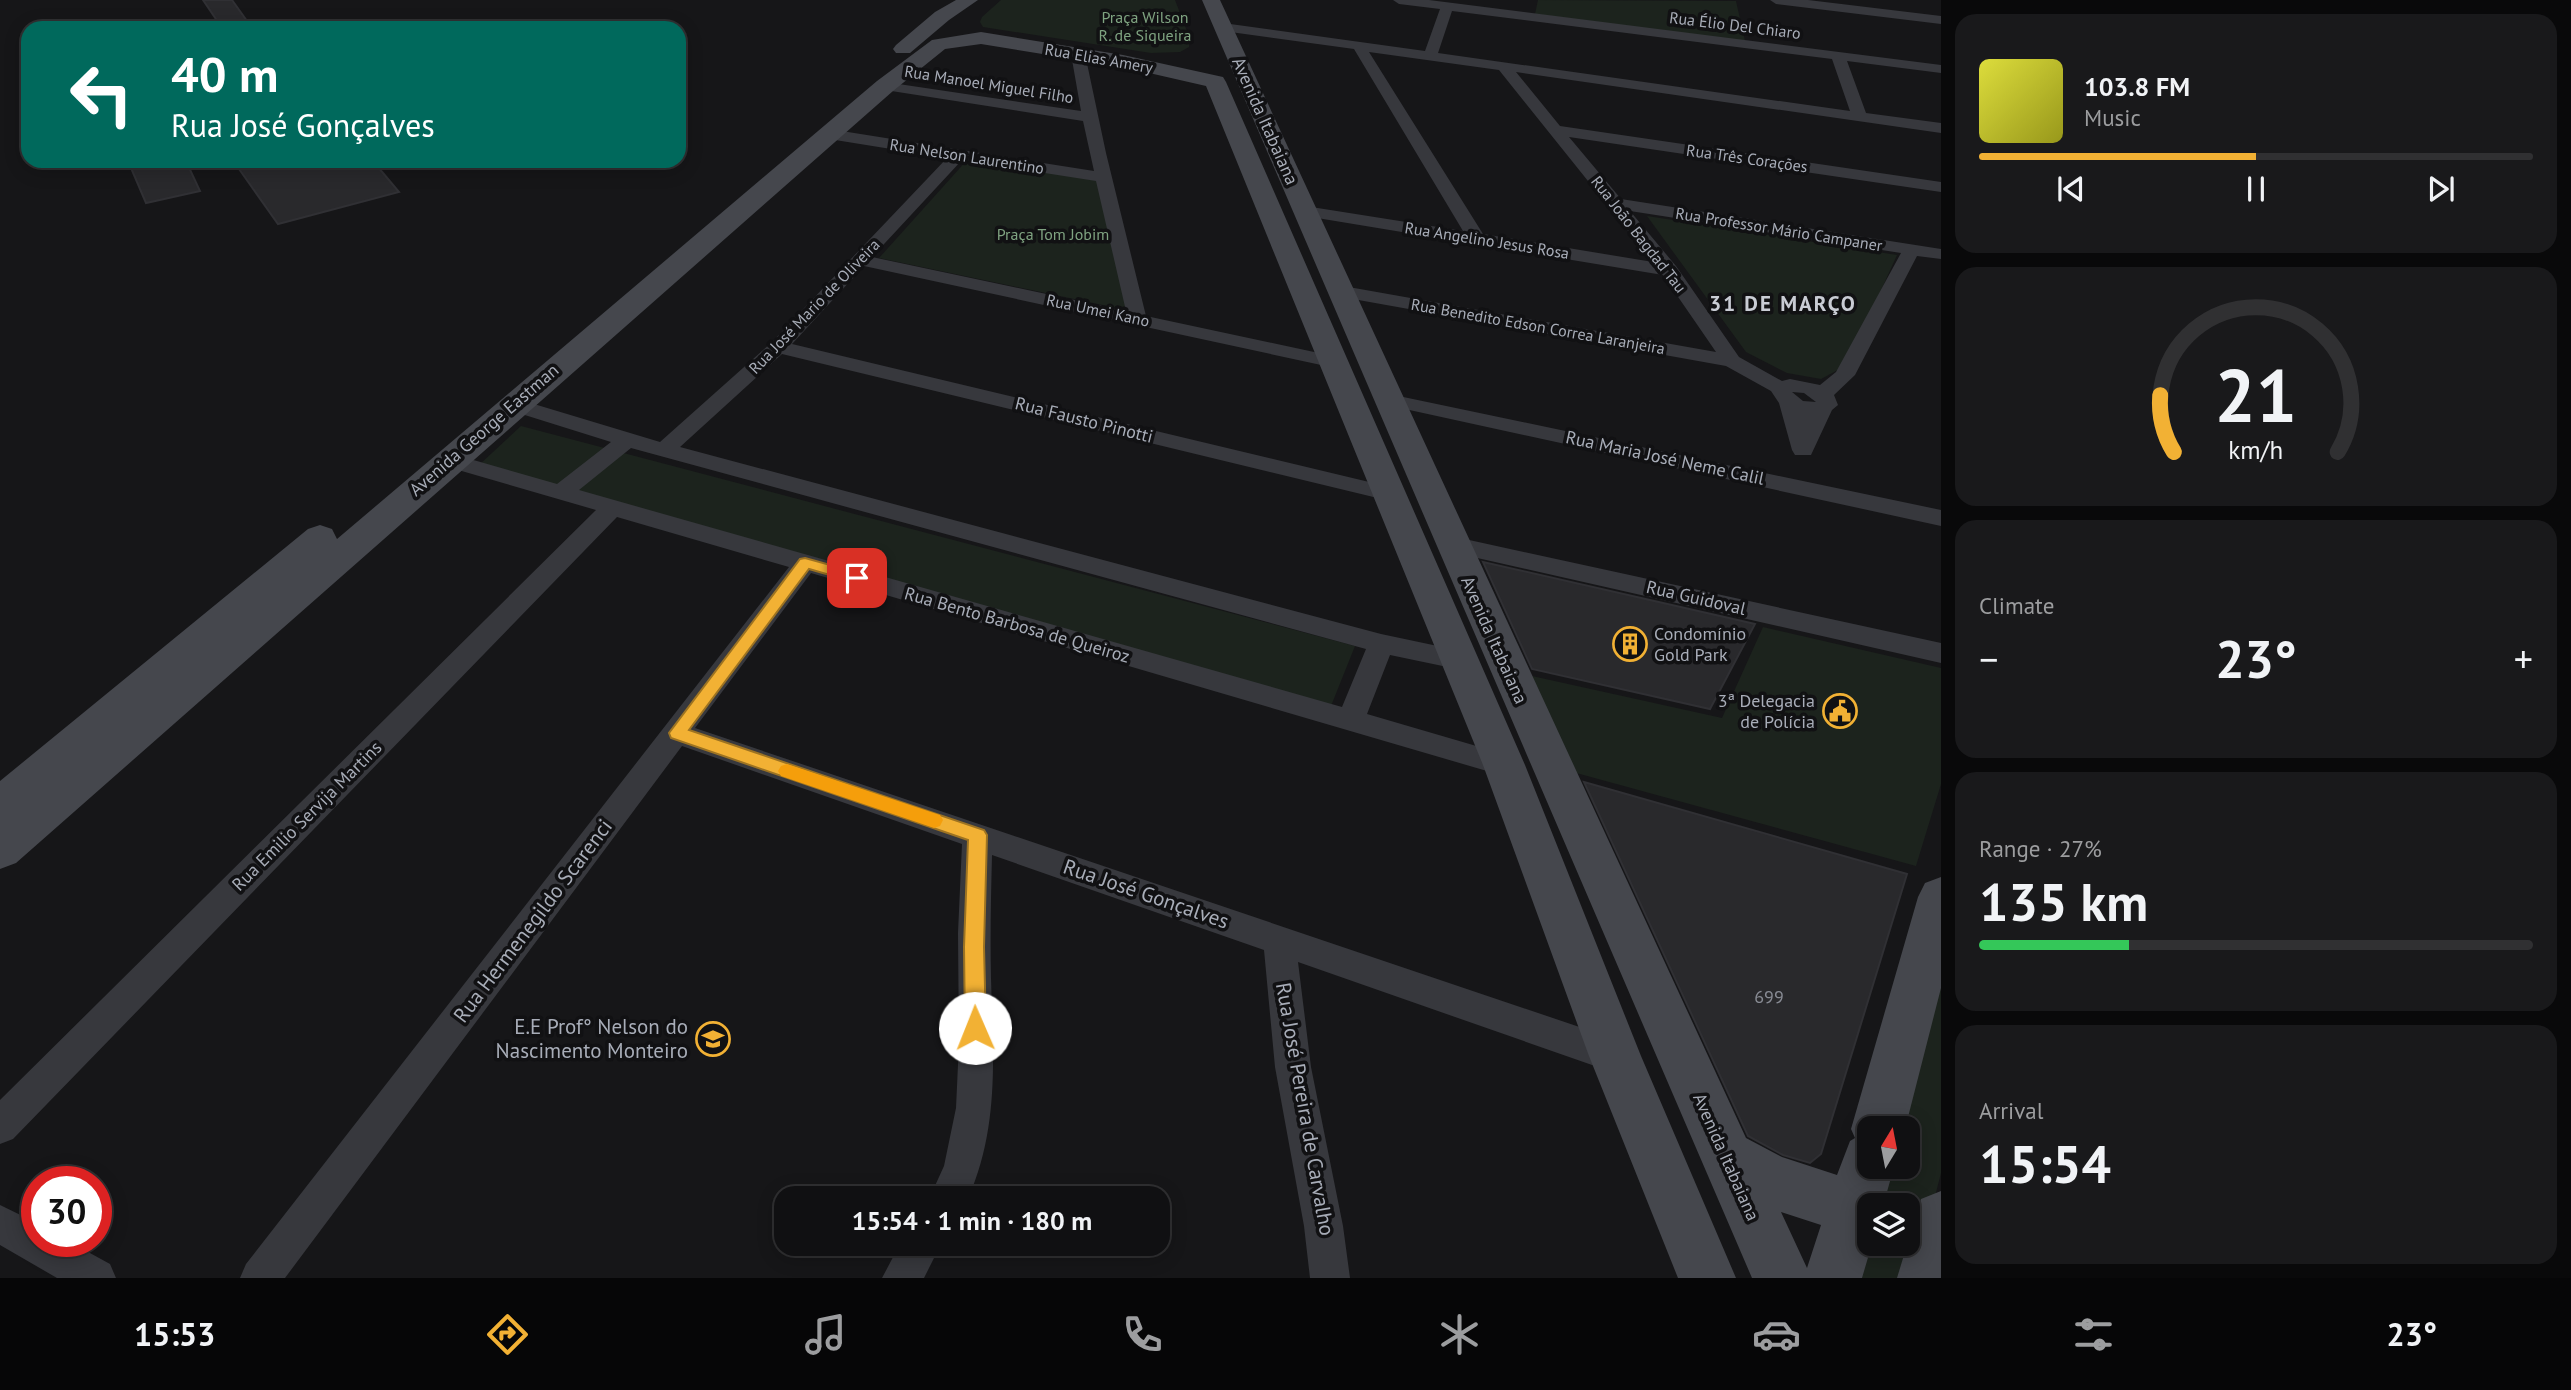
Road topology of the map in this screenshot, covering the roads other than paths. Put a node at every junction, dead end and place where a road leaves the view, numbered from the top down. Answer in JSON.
{"nodes":[{"id":1,"x":1399,"y":0,"type":"edge"},
{"id":2,"x":1776,"y":0,"type":"edge"},
{"id":3,"x":967,"y":2,"type":"edge"},
{"id":4,"x":1447,"y":6,"type":"junction"},
{"id":5,"x":1941,"y":20,"type":"edge"},
{"id":6,"x":981,"y":38,"type":"junction"},
{"id":7,"x":1214,"y":42,"type":"edge"},
{"id":8,"x":1359,"y":47,"type":"junction"},
{"id":9,"x":1079,"y":54,"type":"junction"},
{"id":10,"x":1838,"y":56,"type":"junction"},
{"id":11,"x":1430,"y":57,"type":"junction"},
{"id":12,"x":1504,"y":67,"type":"junction"},
{"id":13,"x":1941,"y":69,"type":"edge"},
{"id":14,"x":885,"y":86,"type":"junction"},
{"id":15,"x":1088,"y":117,"type":"junction"},
{"id":16,"x":1860,"y":117,"type":"junction"},
{"id":17,"x":1941,"y":128,"type":"edge"},
{"id":18,"x":1553,"y":130,"type":"junction"},
{"id":19,"x":829,"y":134,"type":"junction"},
{"id":20,"x":958,"y":155,"type":"junction"},
{"id":21,"x":1105,"y":178,"type":"junction"},
{"id":22,"x":1941,"y":187,"type":"edge"},
{"id":23,"x":1617,"y":204,"type":"junction"},
{"id":24,"x":1305,"y":211,"type":"junction"},
{"id":25,"x":1476,"y":238,"type":"junction"},
{"id":26,"x":1912,"y":249,"type":"junction"},
{"id":27,"x":1941,"y":254,"type":"edge"},
{"id":28,"x":860,"y":260,"type":"junction"},
{"id":29,"x":1669,"y":270,"type":"junction"},
{"id":30,"x":1343,"y":292,"type":"junction"},
{"id":31,"x":1137,"y":318,"type":"junction"},
{"id":32,"x":778,"y":346,"type":"junction"},
{"id":33,"x":1732,"y":361,"type":"junction"},
{"id":34,"x":1335,"y":362,"type":"junction"},
{"id":35,"x":1785,"y":395,"type":"junction"},
{"id":36,"x":1389,"y":400,"type":"junction"},
{"id":37,"x":1823,"y":401,"type":"junction"},
{"id":38,"x":514,"y":404,"type":"junction"},
{"id":39,"x":627,"y":440,"type":"junction"},
{"id":40,"x":664,"y":450,"type":"junction"},
{"id":41,"x":1803,"y":450,"type":"junction"},
{"id":42,"x":449,"y":460,"type":"junction"},
{"id":43,"x":1804,"y":488,"type":"junction"},
{"id":44,"x":560,"y":493,"type":"junction"},
{"id":45,"x":1390,"y":494,"type":"junction"},
{"id":46,"x":613,"y":507,"type":"junction"},
{"id":47,"x":1941,"y":518,"type":"edge"},
{"id":48,"x":1451,"y":544,"type":"junction"},
{"id":49,"x":805,"y":563,"type":"junction"},
{"id":50,"x":1381,"y":645,"type":"junction"},
{"id":51,"x":1941,"y":653,"type":"edge"},
{"id":52,"x":1457,"y":659,"type":"junction"},
{"id":53,"x":1350,"y":722,"type":"junction"},
{"id":54,"x":677,"y":733,"type":"junction"},
{"id":55,"x":1504,"y":765,"type":"junction"},
{"id":56,"x":0,"y":806,"type":"edge"},
{"id":57,"x":978,"y":835,"type":"junction"},
{"id":58,"x":0,"y":850,"type":"edge"},
{"id":59,"x":1941,"y":897,"type":"edge"},
{"id":60,"x":1280,"y":940,"type":"junction"},
{"id":61,"x":1615,"y":1056,"type":"junction"},
{"id":62,"x":1882,"y":1116,"type":"edge"},
{"id":63,"x":0,"y":1126,"type":"edge"},
{"id":64,"x":1726,"y":1157,"type":"junction"},
{"id":65,"x":1862,"y":1185,"type":"edge"},
{"id":66,"x":955,"y":1186,"type":"edge"},
{"id":67,"x":1941,"y":1219,"type":"edge"},
{"id":68,"x":0,"y":1224,"type":"edge"},
{"id":69,"x":915,"y":1256,"type":"edge"},
{"id":70,"x":96,"y":1278,"type":"edge"},
{"id":71,"x":260,"y":1278,"type":"edge"},
{"id":72,"x":902,"y":1278,"type":"edge"},
{"id":73,"x":1331,"y":1278,"type":"edge"},
{"id":74,"x":1707,"y":1278,"type":"edge"},
{"id":75,"x":1782,"y":1278,"type":"edge"},
{"id":76,"x":1833,"y":1278,"type":"edge"},
{"id":77,"x":1926,"y":1278,"type":"edge"}],
"edges":[{"from":1,"to":4,"type":"street","name":"Rua Élio Del Chiaro"},
{"from":2,"to":5,"type":"street"},
{"from":3,"to":6,"type":"main road"},
{"from":3,"to":56,"type":"main road","name":"Avenida George Eastman"},
{"from":4,"to":10,"type":"street","name":"Rua Élio Del Chiaro"},
{"from":4,"to":11,"type":"street"},
{"from":6,"to":9,"type":"main road","name":"Rua Elias Amery"},
{"from":6,"to":14,"type":"main road","name":"Avenida George Eastman"},
{"from":7,"to":8,"type":"street"},
{"from":7,"to":9,"type":"main road","name":"Rua Elias Amery"},
{"from":7,"to":24,"type":"main road","name":"Avenida Itabaiana"},
{"from":7,"to":34,"type":"main road","name":"Avenida Itabaiana"},
{"from":8,"to":11,"type":"street"},
{"from":8,"to":25,"type":"street"},
{"from":9,"to":15,"type":"street"},
{"from":10,"to":13,"type":"street","name":"Rua Élio Del Chiaro"},
{"from":10,"to":16,"type":"street"},
{"from":11,"to":12,"type":"street"},
{"from":12,"to":16,"type":"street"},
{"from":12,"to":18,"type":"street","name":"Rua João Bagdad Tau"},
{"from":14,"to":15,"type":"street","name":"Rua Manoel Miguel Filho"},
{"from":14,"to":19,"type":"main road","name":"Avenida George Eastman"},
{"from":15,"to":21,"type":"street"},
{"from":16,"to":17,"type":"street"},
{"from":18,"to":22,"type":"street","name":"Rua Três Corações"},
{"from":18,"to":23,"type":"street","name":"Rua João Bagdad Tau"},
{"from":19,"to":20,"type":"street","name":"Rua Nelson Laurentino"},
{"from":19,"to":38,"type":"main road","name":"Avenida George Eastman"},
{"from":20,"to":21,"type":"street","name":"Rua Nelson Laurentino"},
{"from":20,"to":28,"type":"street","name":"Rua José Mario de Oliveira"},
{"from":21,"to":31,"type":"street"},
{"from":23,"to":26,"type":"street","name":"Rua Professor Mário Campaner"},
{"from":23,"to":29,"type":"street","name":"Rua João Bagdad Tau"},
{"from":24,"to":25,"type":"street","name":"Rua Angelino Jesus Rosa"},
{"from":24,"to":30,"type":"main road","name":"Avenida Itabaiana"},
{"from":25,"to":29,"type":"street","name":"Rua Angelino Jesus Rosa"},
{"from":26,"to":27,"type":"street","name":"Rua Professor Mário Campaner"},
{"from":26,"to":37,"type":"street"},
{"from":28,"to":31,"type":"street","name":"Rua Umei Kano"},
{"from":28,"to":32,"type":"street","name":"Rua José Mario de Oliveira"},
{"from":29,"to":33,"type":"street","name":"Rua João Bagdad Tau"},
{"from":30,"to":33,"type":"street","name":"Rua Benedito Edson Correa Laranjeira"},
{"from":30,"to":36,"type":"main road","name":"Avenida Itabaiana"},
{"from":31,"to":34,"type":"street","name":"Rua Umei Kano"},
{"from":32,"to":40,"type":"street","name":"Rua José Mario de Oliveira"},
{"from":32,"to":45,"type":"street","name":"Rua Fausto Pinotti"},
{"from":33,"to":35,"type":"street","name":"Rua João Bagdad Tau"},
{"from":34,"to":45,"type":"main road","name":"Avenida Itabaiana"},
{"from":35,"to":37,"type":"street"},
{"from":35,"to":41,"type":"street"},
{"from":36,"to":43,"type":"street","name":"Rua Maria José Neme Calil"},
{"from":36,"to":48,"type":"main road","name":"Avenida Itabaiana"},
{"from":37,"to":41,"type":"street"},
{"from":38,"to":39,"type":"street"},
{"from":38,"to":42,"type":"main road","name":"Avenida George Eastman"},
{"from":39,"to":40,"type":"street"},
{"from":39,"to":44,"type":"street"},
{"from":40,"to":50,"type":"street"},
{"from":41,"to":43,"type":"street"},
{"from":42,"to":44,"type":"street","name":"Rua Bento Barbosa de Queiroz"},
{"from":42,"to":58,"type":"main road","name":"Avenida George Eastman"},
{"from":43,"to":47,"type":"street","name":"Rua Maria José Neme Calil"},
{"from":44,"to":46,"type":"street","name":"Rua Bento Barbosa de Queiroz"},
{"from":45,"to":52,"type":"main road","name":"Avenida Itabaiana"},
{"from":46,"to":49,"type":"street","name":"Rua Bento Barbosa de Queiroz"},
{"from":46,"to":63,"type":"street","name":"Rua Emilio Servija Martins"},
{"from":48,"to":51,"type":"street","name":"Rua Guidoval"},
{"from":48,"to":64,"type":"main road","name":"Avenida Itabaiana"},
{"from":49,"to":53,"type":"street","name":"Rua Bento Barbosa de Queiroz"},
{"from":49,"to":54,"type":"street","name":"Rua Hermenegildo Scarenci"},
{"from":50,"to":52,"type":"street"},
{"from":50,"to":53,"type":"street"},
{"from":52,"to":55,"type":"main road","name":"Avenida Itabaiana"},
{"from":53,"to":55,"type":"street","name":"Rua Bento Barbosa de Queiroz"},
{"from":54,"to":57,"type":"street","name":"Rua José Gonçalves"},
{"from":54,"to":71,"type":"street","name":"Rua Hermenegildo Scarenci"},
{"from":55,"to":61,"type":"main road","name":"Avenida Itabaiana"},
{"from":57,"to":60,"type":"street","name":"Rua José Gonçalves"},
{"from":57,"to":66,"type":"street"},
{"from":59,"to":62,"type":"main road"},
{"from":60,"to":61,"type":"street","name":"Rua José Gonçalves"},
{"from":60,"to":73,"type":"street","name":"Rua José Pereira de Carvalho"},
{"from":61,"to":74,"type":"main road","name":"Avenida Itabaiana"},
{"from":64,"to":65,"type":"main road"},
{"from":64,"to":75,"type":"main road","name":"Avenida Itabaiana"},
{"from":65,"to":76,"type":"main road"},
{"from":67,"to":77,"type":"main road"},
{"from":68,"to":70,"type":"street"},
{"from":69,"to":72,"type":"street"}]}
